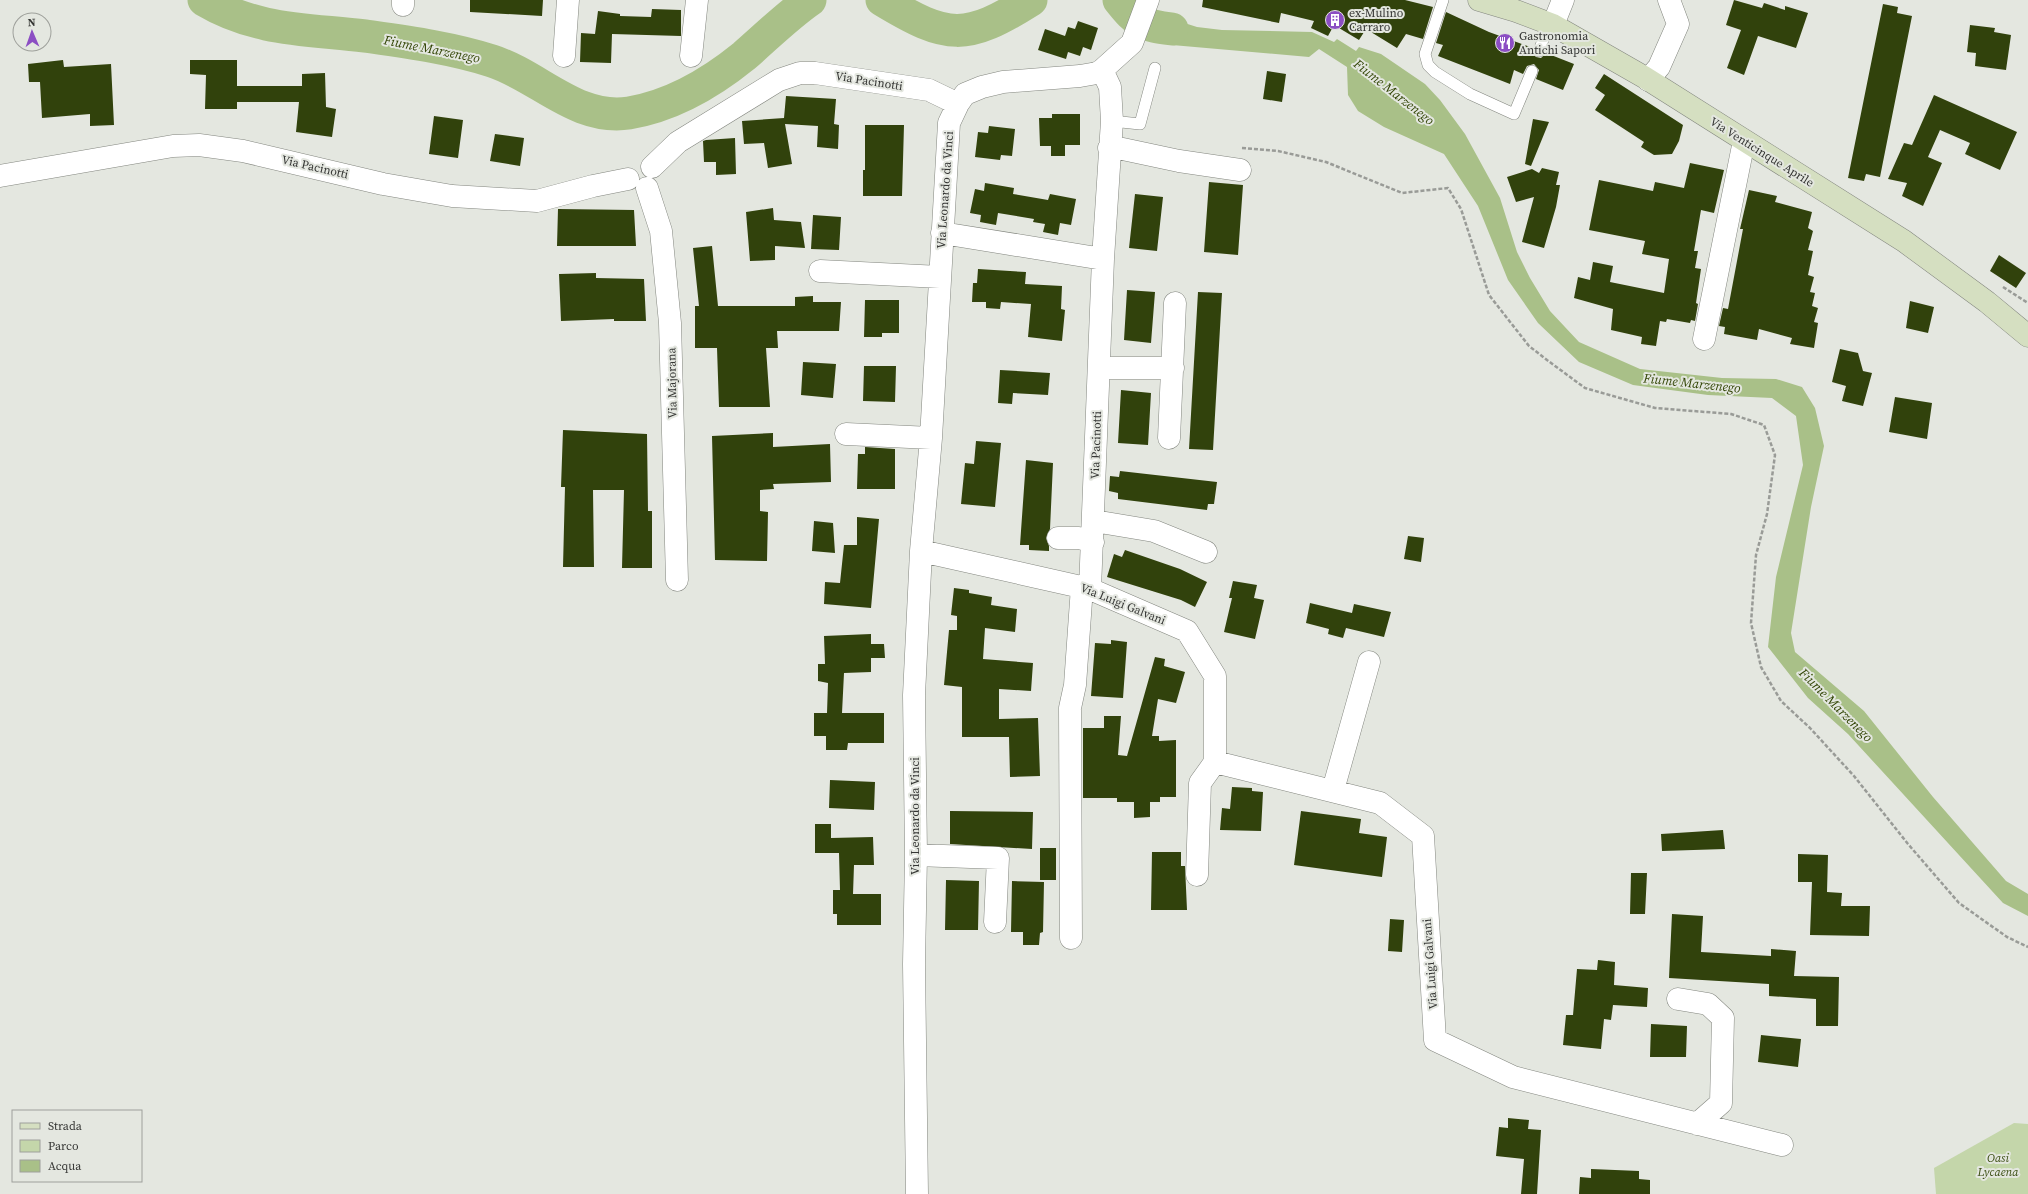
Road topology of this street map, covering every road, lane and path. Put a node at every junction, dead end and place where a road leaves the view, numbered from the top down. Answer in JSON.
{"nodes":[{"id":1,"x":568,"y":0,"type":"edge"},
{"id":2,"x":697,"y":0,"type":"edge"},
{"id":3,"x":1443,"y":0,"type":"edge"},
{"id":4,"x":1479,"y":0,"type":"edge"},
{"id":5,"x":1563,"y":0,"type":"edge"},
{"id":6,"x":1669,"y":0,"type":"edge"},
{"id":7,"x":1147,"y":4,"type":"edge"},
{"id":8,"x":1551,"y":24,"type":"junction"},
{"id":9,"x":1539,"y":51,"type":"dead end"},
{"id":10,"x":564,"y":56,"type":"dead end"},
{"id":11,"x":692,"y":56,"type":"dead end"},
{"id":12,"x":1155,"y":68,"type":"dead end"},
{"id":13,"x":1102,"y":70,"type":"junction"},
{"id":14,"x":1532,"y":71,"type":"dead end"},
{"id":15,"x":1648,"y":80,"type":"junction"},
{"id":16,"x":958,"y":104,"type":"junction"},
{"id":17,"x":1112,"y":121,"type":"junction"},
{"id":18,"x":1744,"y":141,"type":"junction"},
{"id":19,"x":1109,"y":148,"type":"junction"},
{"id":20,"x":1241,"y":148,"type":"dead end"},
{"id":21,"x":1240,"y":170,"type":"dead end"},
{"id":22,"x":0,"y":176,"type":"edge"},
{"id":23,"x":638,"y":184,"type":"junction"},
{"id":24,"x":942,"y":233,"type":"junction"},
{"id":25,"x":1103,"y":259,"type":"junction"},
{"id":26,"x":820,"y":271,"type":"dead end"},
{"id":27,"x":940,"y":277,"type":"junction"},
{"id":28,"x":1175,"y":303,"type":"dead end"},
{"id":29,"x":2028,"y":336,"type":"edge"},
{"id":30,"x":1704,"y":339,"type":"dead end"},
{"id":31,"x":1099,"y":368,"type":"junction"},
{"id":32,"x":1173,"y":368,"type":"junction"},
{"id":33,"x":846,"y":434,"type":"dead end"},
{"id":34,"x":931,"y":438,"type":"junction"},
{"id":35,"x":1169,"y":438,"type":"dead end"},
{"id":36,"x":1093,"y":532,"type":"junction"},
{"id":37,"x":1058,"y":538,"type":"dead end"},
{"id":38,"x":921,"y":551,"type":"junction"},
{"id":39,"x":1206,"y":552,"type":"dead end"},
{"id":40,"x":677,"y":580,"type":"dead end"},
{"id":41,"x":1086,"y":588,"type":"junction"},
{"id":42,"x":1369,"y":662,"type":"dead end"},
{"id":43,"x":1215,"y":762,"type":"junction"},
{"id":44,"x":1333,"y":790,"type":"junction"},
{"id":45,"x":916,"y":855,"type":"junction"},
{"id":46,"x":1197,"y":874,"type":"dead end"},
{"id":47,"x":995,"y":922,"type":"dead end"},
{"id":48,"x":1071,"y":938,"type":"dead end"},
{"id":49,"x":2028,"y":946,"type":"edge"},
{"id":50,"x":1678,"y":999,"type":"dead end"},
{"id":51,"x":1696,"y":1124,"type":"junction"},
{"id":52,"x":1782,"y":1145,"type":"dead end"},
{"id":53,"x":917,"y":1194,"type":"edge"}],
"edges":[{"from":1,"to":10,"type":"street"},
{"from":2,"to":11,"type":"street"},
{"from":3,"to":14,"type":"lane"},
{"from":4,"to":8,"type":"main road","name":"Via Venticinque Aprile"},
{"from":5,"to":8,"type":"street"},
{"from":6,"to":15,"type":"street"},
{"from":7,"to":13,"type":"street"},
{"from":8,"to":9,"type":"lane"},
{"from":8,"to":15,"type":"main road","name":"Via Venticinque Aprile"},
{"from":12,"to":17,"type":"lane"},
{"from":13,"to":16,"type":"street"},
{"from":13,"to":17,"type":"street","name":"Via Pacinotti"},
{"from":15,"to":18,"type":"main road","name":"Via Venticinque Aprile"},
{"from":16,"to":23,"type":"street","name":"Via Pacinotti"},
{"from":16,"to":24,"type":"street","name":"Via Leonardo da Vinci"},
{"from":17,"to":19,"type":"street","name":"Via Pacinotti"},
{"from":18,"to":29,"type":"main road","name":"Via Venticinque Aprile"},
{"from":18,"to":30,"type":"street"},
{"from":19,"to":21,"type":"street"},
{"from":19,"to":25,"type":"street","name":"Via Pacinotti"},
{"from":20,"to":49,"type":"path"},
{"from":22,"to":23,"type":"street","name":"Via Pacinotti"},
{"from":23,"to":40,"type":"street","name":"Via Majorana"},
{"from":24,"to":25,"type":"street"},
{"from":24,"to":27,"type":"street","name":"Via Leonardo da Vinci"},
{"from":25,"to":31,"type":"street","name":"Via Pacinotti"},
{"from":26,"to":27,"type":"street"},
{"from":27,"to":34,"type":"street","name":"Via Leonardo da Vinci"},
{"from":28,"to":32,"type":"street"},
{"from":31,"to":32,"type":"street"},
{"from":31,"to":36,"type":"street","name":"Via Pacinotti"},
{"from":32,"to":35,"type":"street"},
{"from":33,"to":34,"type":"street"},
{"from":34,"to":38,"type":"street","name":"Via Leonardo da Vinci"},
{"from":36,"to":37,"type":"street"},
{"from":36,"to":39,"type":"street"},
{"from":36,"to":41,"type":"street","name":"Via Pacinotti"},
{"from":38,"to":41,"type":"street","name":"Via Luigi Galvani"},
{"from":38,"to":45,"type":"street","name":"Via Leonardo da Vinci"},
{"from":41,"to":43,"type":"street","name":"Via Luigi Galvani"},
{"from":41,"to":48,"type":"street","name":"Via Pacinotti"},
{"from":42,"to":44,"type":"street"},
{"from":43,"to":44,"type":"street","name":"Via Luigi Galvani"},
{"from":43,"to":46,"type":"street"},
{"from":44,"to":51,"type":"street","name":"Via Luigi Galvani"},
{"from":45,"to":47,"type":"street"},
{"from":45,"to":53,"type":"street","name":"Via Leonardo da Vinci"},
{"from":50,"to":51,"type":"street"},
{"from":51,"to":52,"type":"street","name":"Via Luigi Galvani"}]}
